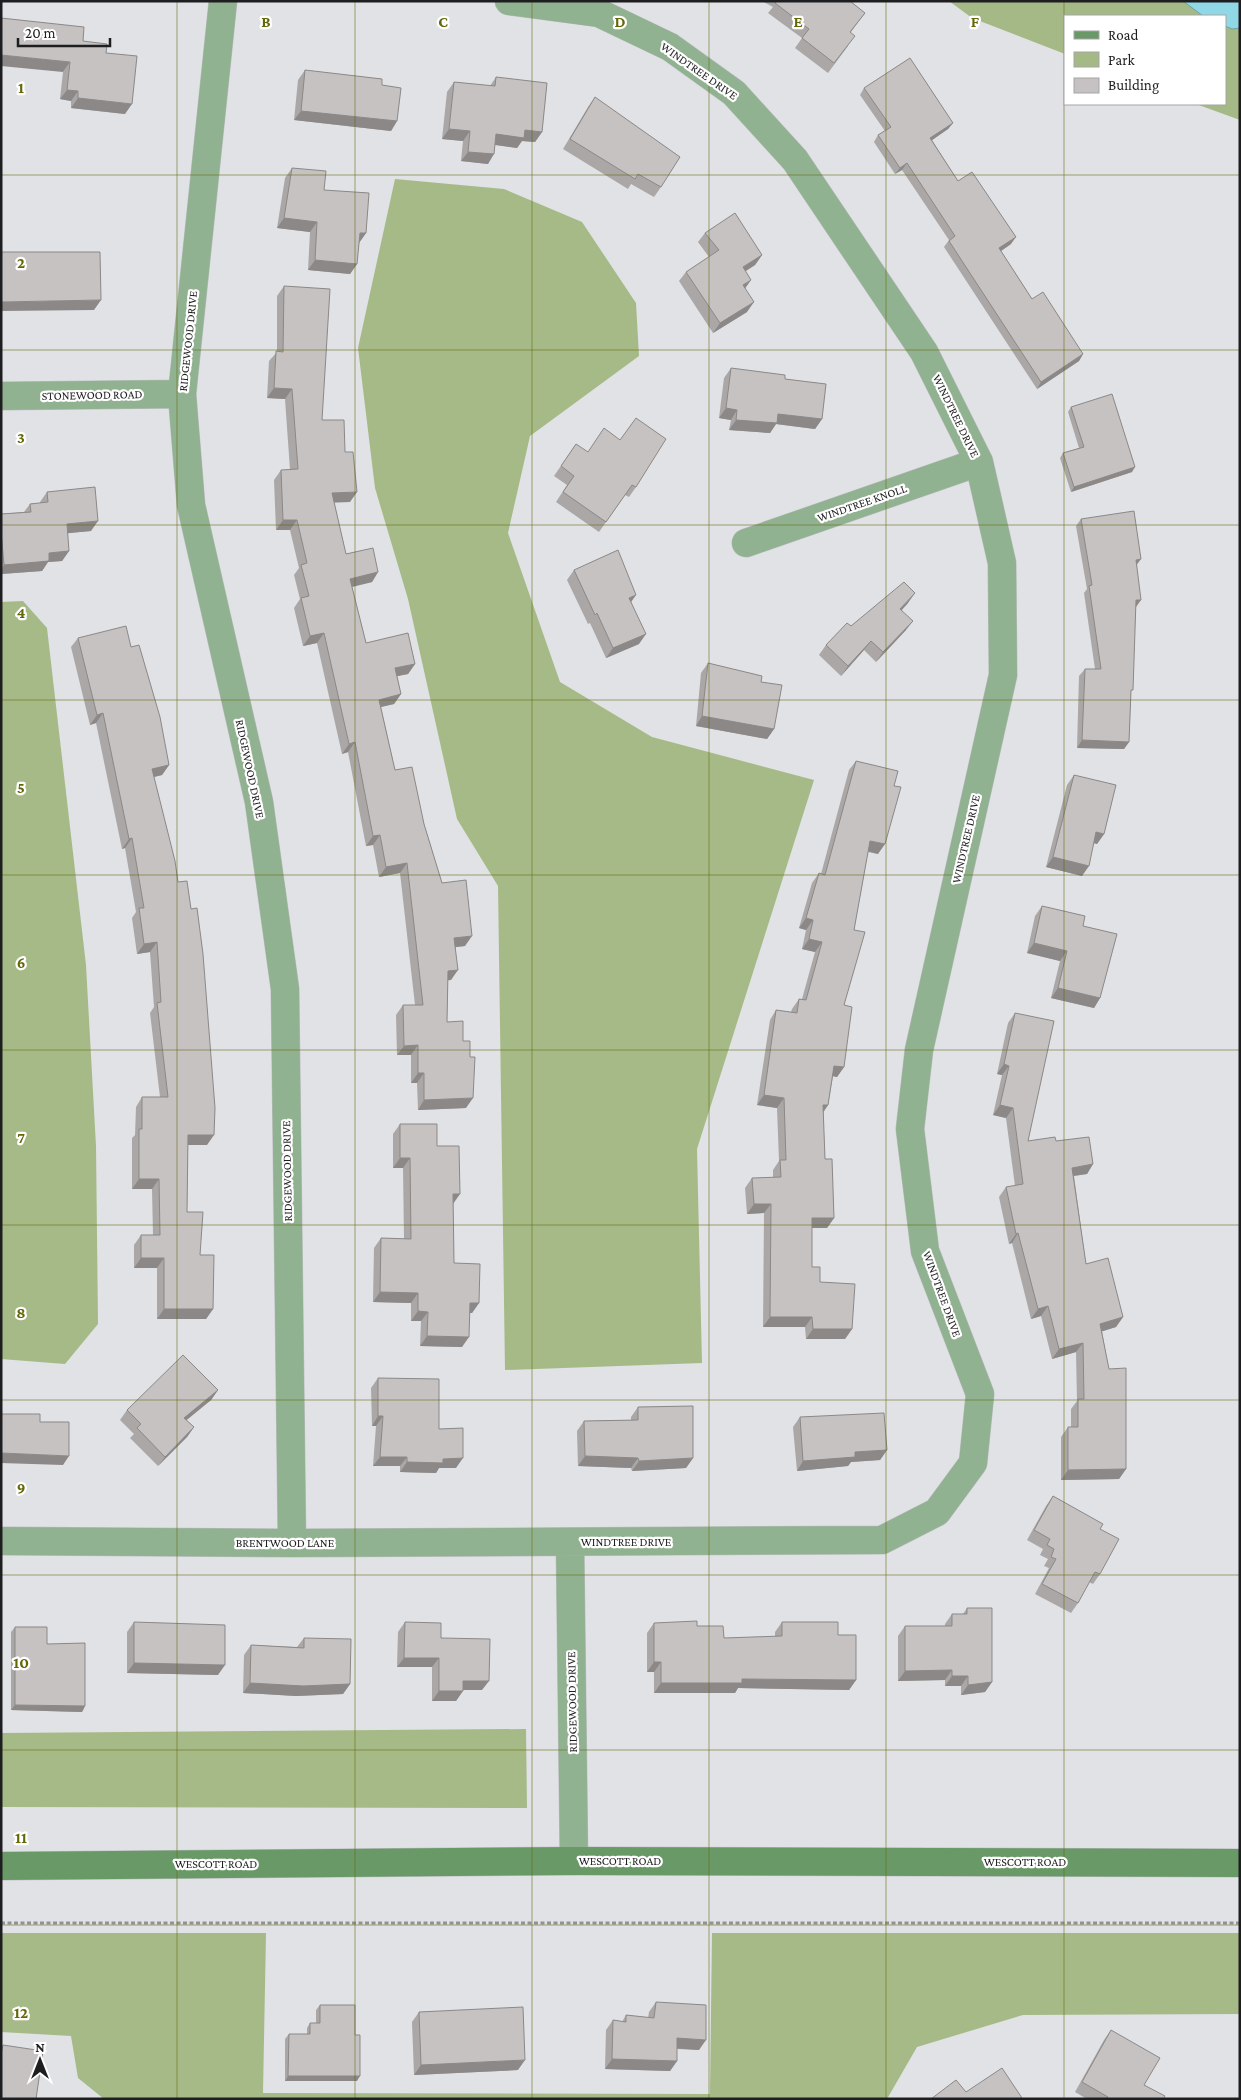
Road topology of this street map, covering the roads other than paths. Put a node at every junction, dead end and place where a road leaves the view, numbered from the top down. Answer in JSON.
{"nodes":[{"id":1,"x":223,"y":1,"type":"edge"},
{"id":2,"x":509,"y":1,"type":"edge"},
{"id":3,"x":182,"y":394,"type":"junction"},
{"id":4,"x":1,"y":396,"type":"edge"},
{"id":5,"x":979,"y":462,"type":"junction"},
{"id":6,"x":746,"y":543,"type":"dead end"},
{"id":7,"x":1,"y":1541,"type":"edge"},
{"id":8,"x":570,"y":1542,"type":"junction"},
{"id":9,"x":292,"y":1543,"type":"junction"},
{"id":10,"x":574,"y":1861,"type":"junction"},
{"id":11,"x":1240,"y":1863,"type":"edge"},
{"id":12,"x":1,"y":1866,"type":"edge"}],
"edges":[{"from":1,"to":3,"type":"street","name":"RIDGEWOOD DRIVE"},
{"from":2,"to":5,"type":"street","name":"WINDTREE DRIVE"},
{"from":3,"to":4,"type":"street","name":"STONEWOOD ROAD"},
{"from":3,"to":9,"type":"street","name":"RIDGEWOOD DRIVE"},
{"from":5,"to":6,"type":"street","name":"WINDTREE KNOLL"},
{"from":5,"to":8,"type":"street","name":"WINDTREE DRIVE"},
{"from":7,"to":9,"type":"street","name":"BRENTWOOD LANE"},
{"from":8,"to":9,"type":"street","name":"BRENTWOOD LANE"},
{"from":8,"to":10,"type":"street","name":"RIDGEWOOD DRIVE"},
{"from":10,"to":11,"type":"street","name":"WESCOTT ROAD"},
{"from":10,"to":12,"type":"street","name":"WESCOTT ROAD"}]}
